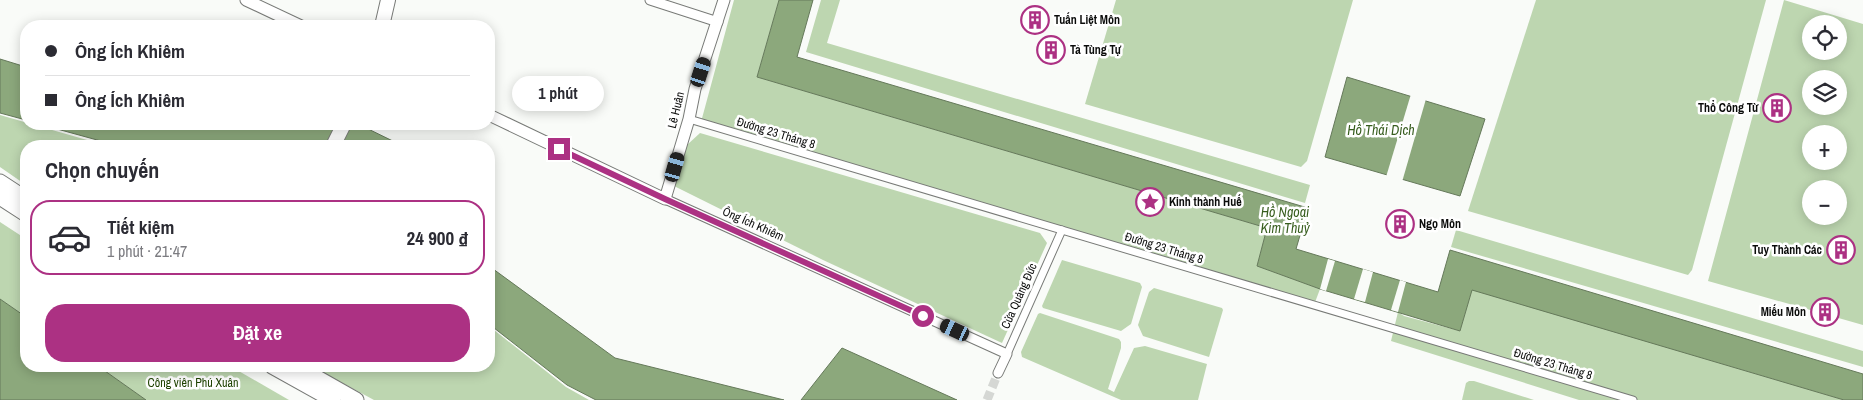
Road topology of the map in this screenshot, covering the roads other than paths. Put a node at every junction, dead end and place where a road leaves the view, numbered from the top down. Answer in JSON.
{"nodes":[{"id":1,"x":246,"y":0,"type":"edge"},
{"id":2,"x":388,"y":0,"type":"edge"},
{"id":3,"x":650,"y":0,"type":"edge"},
{"id":4,"x":724,"y":0,"type":"edge"},
{"id":5,"x":289,"y":20,"type":"edge"},
{"id":6,"x":383,"y":20,"type":"edge"},
{"id":7,"x":718,"y":22,"type":"junction"},
{"id":8,"x":495,"y":118,"type":"edge"},
{"id":9,"x":689,"y":118,"type":"junction"},
{"id":10,"x":0,"y":182,"type":"edge"},
{"id":11,"x":20,"y":195,"type":"edge"},
{"id":12,"x":0,"y":197,"type":"edge"},
{"id":13,"x":665,"y":199,"type":"junction"},
{"id":14,"x":20,"y":210,"type":"edge"},
{"id":15,"x":1062,"y":230,"type":"junction"},
{"id":16,"x":1007,"y":354,"type":"junction"},
{"id":17,"x":283,"y":372,"type":"edge"},
{"id":18,"x":307,"y":372,"type":"edge"},
{"id":19,"x":998,"y":373,"type":"tunnel mouth"},
{"id":20,"x":333,"y":400,"type":"edge"},
{"id":21,"x":356,"y":400,"type":"edge"},
{"id":22,"x":1633,"y":400,"type":"edge"}],
"edges":[{"from":1,"to":5,"type":"street"},
{"from":2,"to":6,"type":"main road"},
{"from":3,"to":7,"type":"street"},
{"from":4,"to":7,"type":"street","name":"Lê Huân"},
{"from":7,"to":9,"type":"street","name":"Lê Huân"},
{"from":8,"to":13,"type":"street","name":"Ông Ích Khiêm"},
{"from":9,"to":13,"type":"street","name":"Lê Huân"},
{"from":9,"to":15,"type":"street","name":"Đường 23 Tháng 8"},
{"from":10,"to":11,"type":"main road"},
{"from":12,"to":14,"type":"main road"},
{"from":13,"to":16,"type":"street","name":"Ông Ích Khiêm"},
{"from":15,"to":16,"type":"street","name":"Cửa Quảng Đức"},
{"from":15,"to":22,"type":"street","name":"Đường 23 Tháng 8"},
{"from":16,"to":19,"type":"street","name":"Cửa Quảng Đức"},
{"from":17,"to":20,"type":"main road"},
{"from":18,"to":21,"type":"main road"}]}
